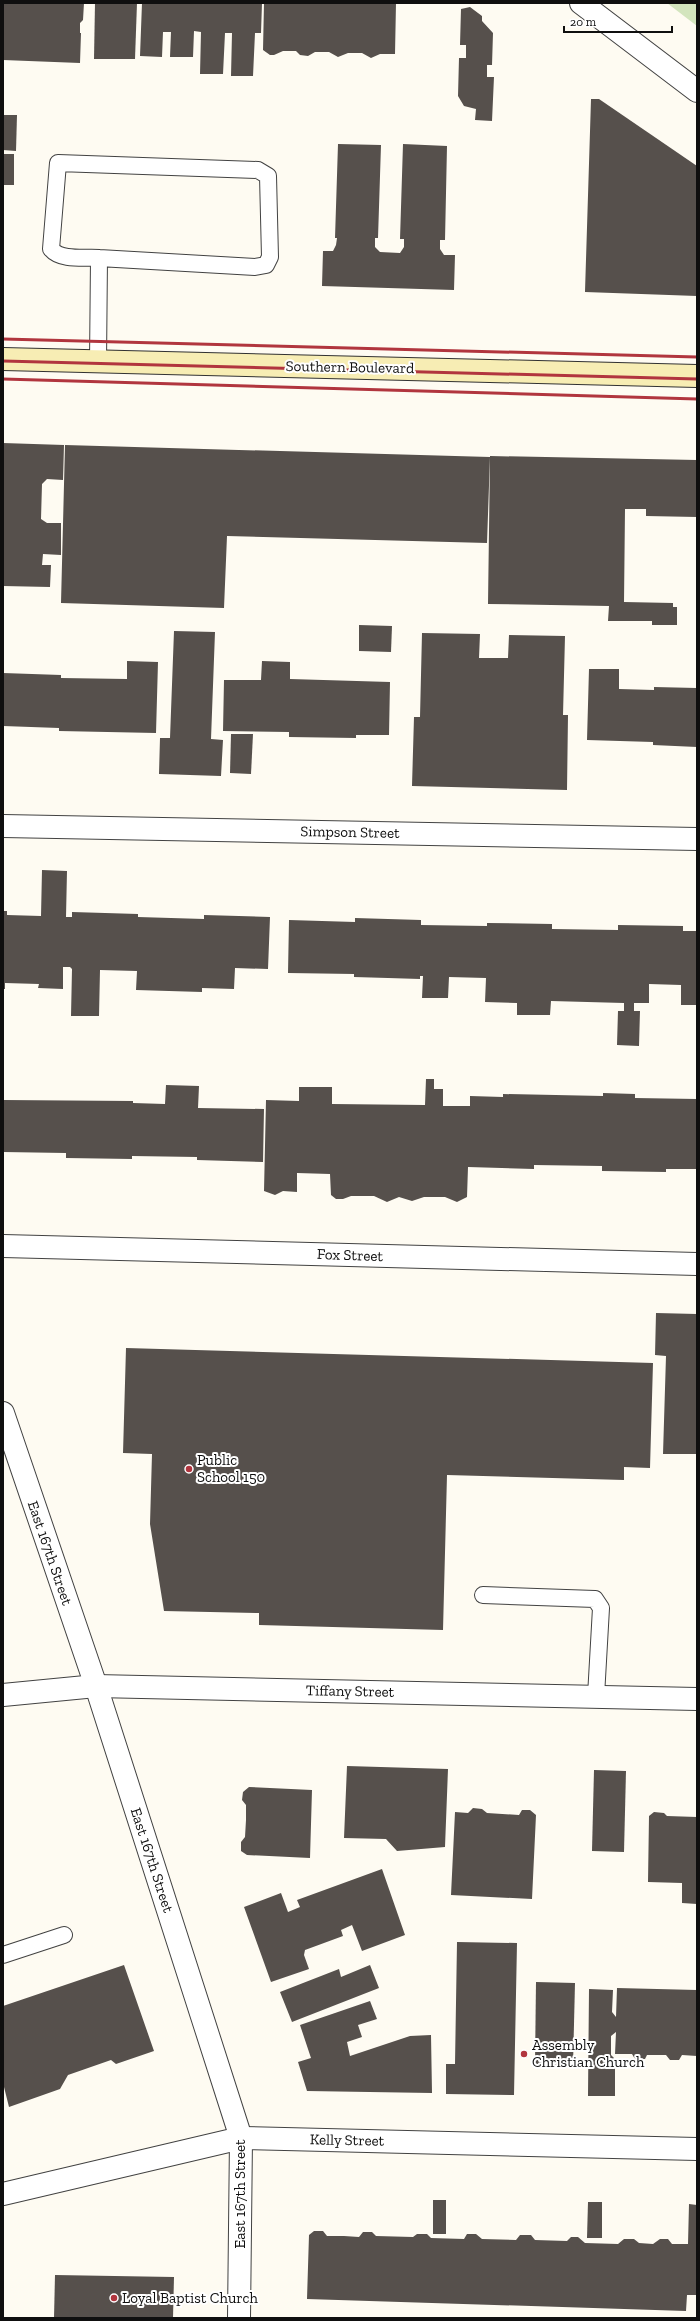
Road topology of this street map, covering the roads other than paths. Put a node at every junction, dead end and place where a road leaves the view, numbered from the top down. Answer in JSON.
{"nodes":[{"id":1,"x":581,"y":3,"type":"edge"},
{"id":2,"x":697,"y":91,"type":"edge"},
{"id":3,"x":99,"y":258,"type":"junction"},
{"id":4,"x":3,"y":359,"type":"edge"},
{"id":5,"x":98,"y":362,"type":"junction"},
{"id":6,"x":697,"y":376,"type":"edge"},
{"id":7,"x":3,"y":826,"type":"edge"},
{"id":8,"x":697,"y":839,"type":"edge"},
{"id":9,"x":3,"y":1246,"type":"edge"},
{"id":10,"x":697,"y":1264,"type":"edge"},
{"id":11,"x":3,"y":1413,"type":"edge"},
{"id":12,"x":482,"y":1595,"type":"dead end"},
{"id":13,"x":96,"y":1686,"type":"junction"},
{"id":14,"x":3,"y":1695,"type":"edge"},
{"id":15,"x":596,"y":1696,"type":"junction"},
{"id":16,"x":697,"y":1699,"type":"edge"},
{"id":17,"x":64,"y":1935,"type":"dead end"},
{"id":18,"x":3,"y":1955,"type":"edge"},
{"id":19,"x":241,"y":2138,"type":"junction"},
{"id":20,"x":697,"y":2149,"type":"edge"},
{"id":21,"x":3,"y":2194,"type":"edge"},
{"id":22,"x":239,"y":2318,"type":"edge"}],
"edges":[{"from":1,"to":2,"type":"street"},
{"from":3,"to":3,"type":"lane"},
{"from":3,"to":5,"type":"lane"},
{"from":4,"to":5,"type":"main road","name":"Southern Boulevard"},
{"from":5,"to":6,"type":"main road","name":"Southern Boulevard"},
{"from":7,"to":8,"type":"street","name":"Simpson Street"},
{"from":9,"to":10,"type":"street","name":"Fox Street"},
{"from":11,"to":13,"type":"street","name":"East 167th Street"},
{"from":12,"to":15,"type":"lane"},
{"from":13,"to":14,"type":"street","name":"Tiffany Street"},
{"from":13,"to":15,"type":"street","name":"Tiffany Street"},
{"from":13,"to":19,"type":"street","name":"East 167th Street"},
{"from":15,"to":16,"type":"street","name":"Tiffany Street"},
{"from":17,"to":18,"type":"lane"},
{"from":19,"to":20,"type":"street","name":"Kelly Street"},
{"from":19,"to":21,"type":"street","name":"Kelly Street"},
{"from":19,"to":22,"type":"street","name":"East 167th Street"}]}
